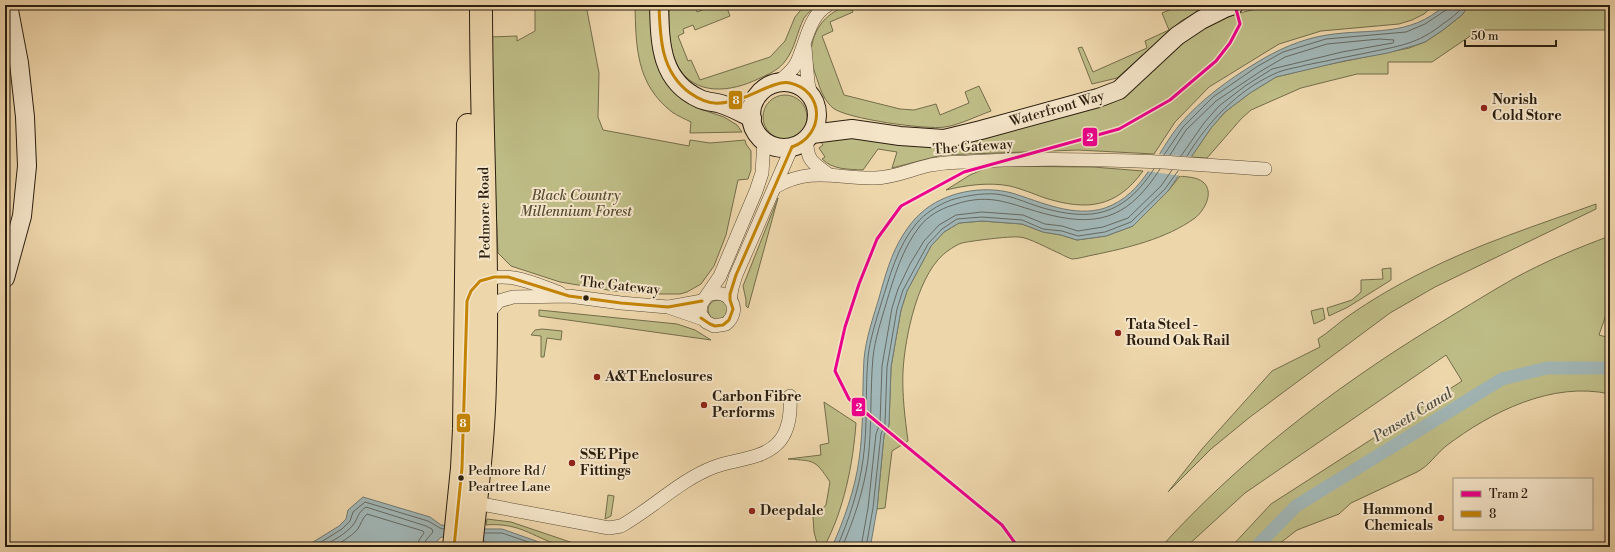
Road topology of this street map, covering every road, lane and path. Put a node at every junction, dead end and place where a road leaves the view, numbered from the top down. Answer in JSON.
{"nodes":[{"id":1,"x":8,"y":5,"type":"edge"},
{"id":2,"x":469,"y":5,"type":"edge"},
{"id":3,"x":481,"y":5,"type":"edge"},
{"id":4,"x":659,"y":5,"type":"edge"},
{"id":5,"x":828,"y":5,"type":"edge"},
{"id":6,"x":1234,"y":5,"type":"edge"},
{"id":7,"x":805,"y":42,"type":"junction"},
{"id":8,"x":768,"y":88,"type":"junction"},
{"id":9,"x":814,"y":101,"type":"junction"},
{"id":10,"x":721,"y":104,"type":"junction"},
{"id":11,"x":752,"y":118,"type":"junction"},
{"id":12,"x":852,"y":129,"type":"junction"},
{"id":13,"x":804,"y":140,"type":"junction"},
{"id":14,"x":764,"y":141,"type":"junction"},
{"id":15,"x":1265,"y":169,"type":"dead end"},
{"id":16,"x":828,"y":174,"type":"junction"},
{"id":17,"x":775,"y":187,"type":"junction"},
{"id":18,"x":508,"y":277,"type":"junction"},
{"id":19,"x":5,"y":278,"type":"edge"},
{"id":20,"x":478,"y":281,"type":"junction"},
{"id":21,"x":569,"y":296,"type":"junction"},
{"id":22,"x":513,"y":297,"type":"junction"},
{"id":23,"x":705,"y":298,"type":"junction"},
{"id":24,"x":730,"y":300,"type":"junction"},
{"id":25,"x":668,"y":307,"type":"junction"},
{"id":26,"x":486,"y":316,"type":"junction"},
{"id":27,"x":703,"y":319,"type":"junction"},
{"id":28,"x":790,"y":396,"type":"dead end"},
{"id":29,"x":469,"y":511,"type":"junction"},
{"id":30,"x":463,"y":546,"type":"edge"}],
"edges":[{"from":1,"to":19,"type":"street"},
{"from":2,"to":20,"type":"highway","name":"Pedmore Road"},
{"from":3,"to":20,"type":"highway","name":"Pedmore Road"},
{"from":4,"to":10,"type":"street"},
{"from":5,"to":7,"type":"street"},
{"from":6,"to":12,"type":"street","name":"Waterfront Way"},
{"from":7,"to":8,"type":"street"},
{"from":7,"to":9,"type":"street"},
{"from":8,"to":9,"type":"street","name":"Waterfront Way"},
{"from":8,"to":10,"type":"street","name":"Waterfront Way"},
{"from":8,"to":11,"type":"street"},
{"from":9,"to":12,"type":"street","name":"Waterfront Way"},
{"from":9,"to":13,"type":"street"},
{"from":10,"to":11,"type":"street"},
{"from":11,"to":14,"type":"street"},
{"from":12,"to":13,"type":"street","name":"Waterfront Way"},
{"from":13,"to":14,"type":"street","name":"Waterfront Way"},
{"from":13,"to":16,"type":"street"},
{"from":13,"to":17,"type":"street","name":"The Gateway"},
{"from":14,"to":23,"type":"street"},
{"from":15,"to":16,"type":"street","name":"The Gateway"},
{"from":16,"to":17,"type":"street","name":"The Gateway"},
{"from":17,"to":24,"type":"street","name":"The Gateway"},
{"from":18,"to":20,"type":"street","name":"The Gateway"},
{"from":18,"to":20,"type":"street","name":"The Gateway"},
{"from":18,"to":21,"type":"street","name":"The Gateway"},
{"from":20,"to":22,"type":"street","name":"The Gateway"},
{"from":20,"to":26,"type":"highway","name":"Pedmore Road"},
{"from":20,"to":29,"type":"highway","name":"Pedmore Road"},
{"from":21,"to":22,"type":"street","name":"The Gateway"},
{"from":21,"to":25,"type":"street","name":"The Gateway"},
{"from":22,"to":26,"type":"street","name":"The Gateway"},
{"from":23,"to":24,"type":"street","name":"The Gateway"},
{"from":23,"to":25,"type":"street","name":"The Gateway"},
{"from":23,"to":27,"type":"street"},
{"from":24,"to":27,"type":"street","name":"The Gateway"},
{"from":25,"to":27,"type":"street","name":"The Gateway"},
{"from":26,"to":29,"type":"highway","name":"Pedmore Road"},
{"from":28,"to":29,"type":"street"},
{"from":29,"to":30,"type":"highway"}]}
